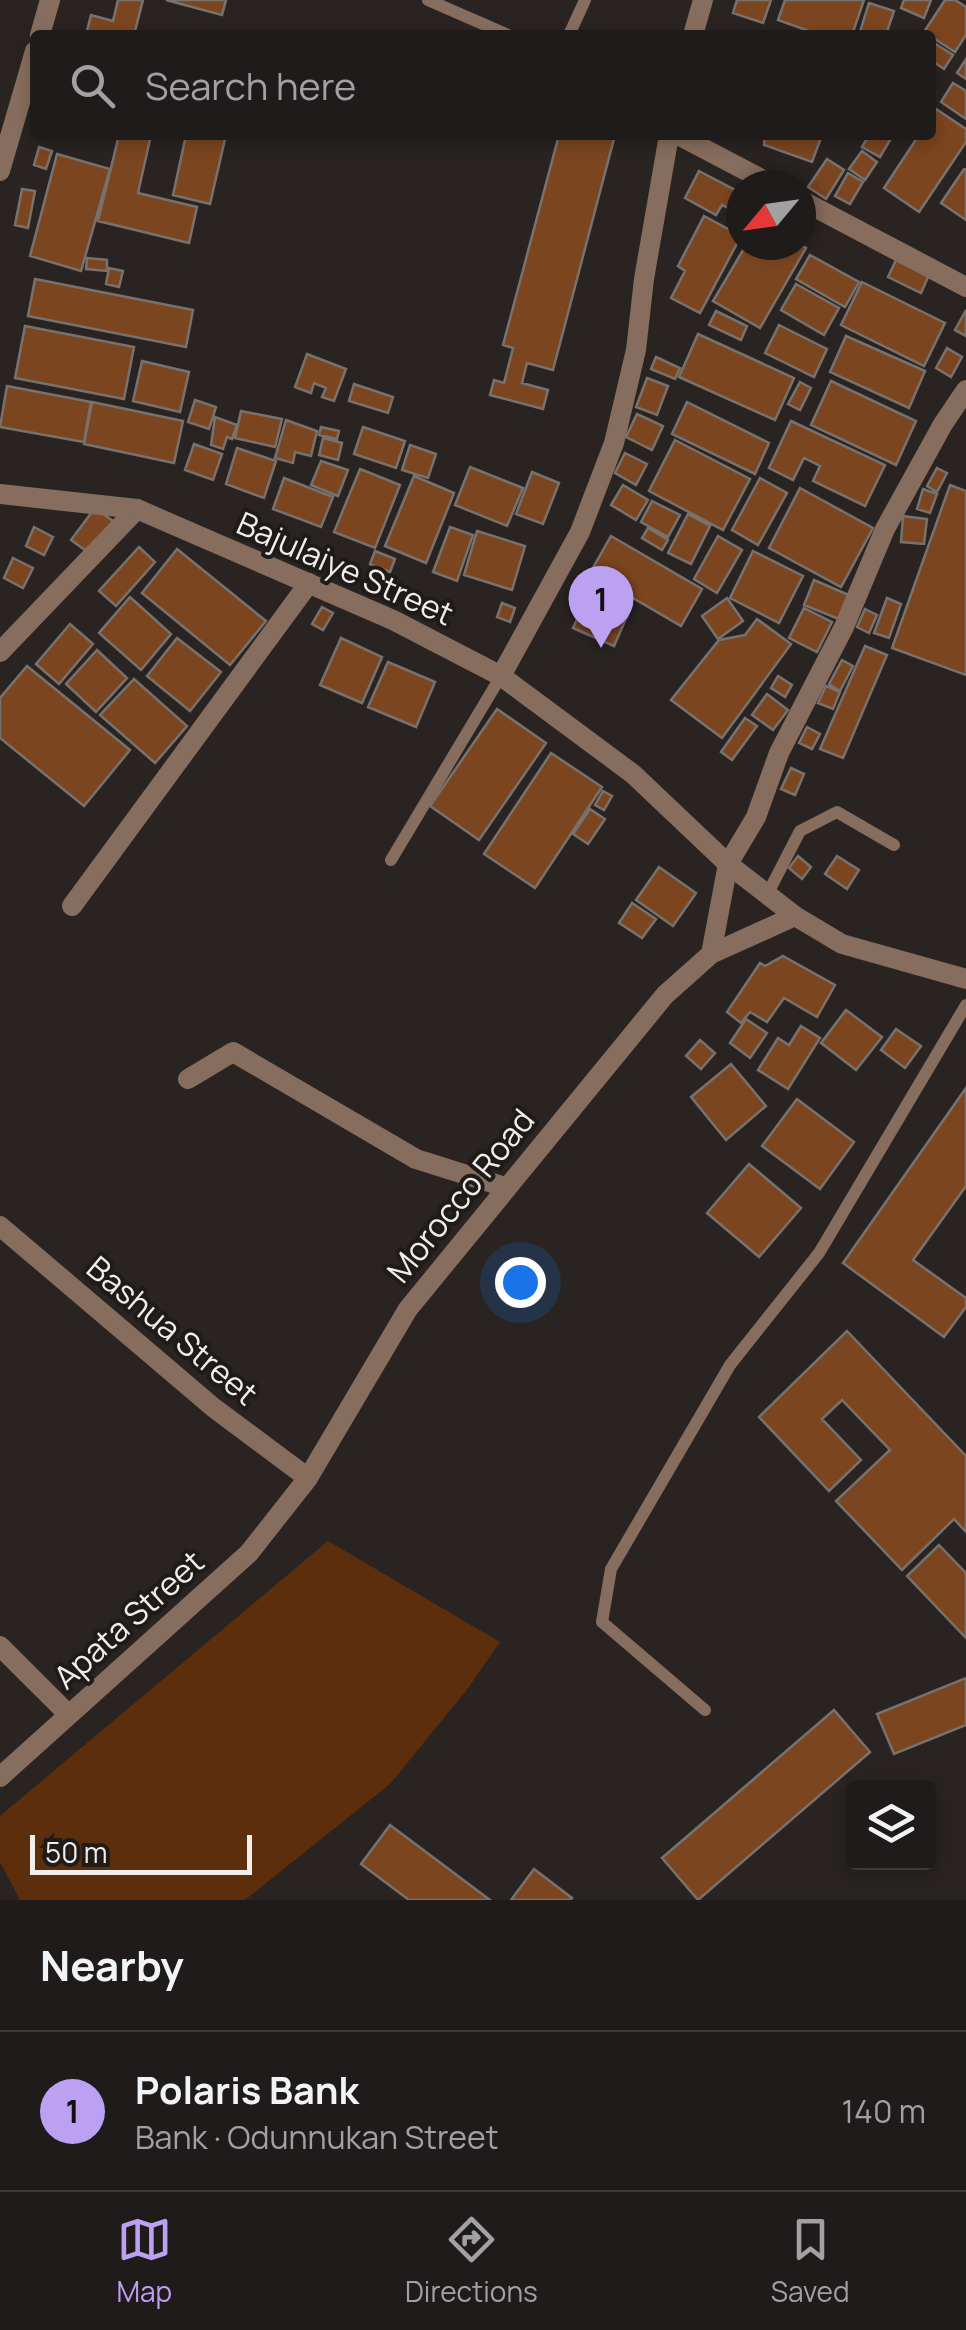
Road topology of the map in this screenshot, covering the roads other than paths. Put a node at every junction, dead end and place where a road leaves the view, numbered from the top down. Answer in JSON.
{"nodes":[{"id":1,"x":50,"y":0,"type":"edge"},
{"id":2,"x":428,"y":0,"type":"edge"},
{"id":3,"x":585,"y":0,"type":"edge"},
{"id":4,"x":703,"y":0,"type":"edge"},
{"id":5,"x":41,"y":30,"type":"edge"},
{"id":6,"x":497,"y":30,"type":"edge"},
{"id":7,"x":572,"y":30,"type":"edge"},
{"id":8,"x":694,"y":30,"type":"edge"},
{"id":9,"x":30,"y":68,"type":"edge"},
{"id":10,"x":668,"y":140,"type":"edge"},
{"id":11,"x":688,"y":140,"type":"edge"},
{"id":12,"x":744,"y":170,"type":"edge"},
{"id":13,"x":0,"y":172,"type":"edge"},
{"id":14,"x":816,"y":208,"type":"edge"},
{"id":15,"x":966,"y":288,"type":"edge"},
{"id":16,"x":966,"y":390,"type":"edge"},
{"id":17,"x":0,"y":494,"type":"edge"},
{"id":18,"x":137,"y":509,"type":"junction"},
{"id":19,"x":308,"y":583,"type":"junction"},
{"id":20,"x":0,"y":652,"type":"edge"},
{"id":21,"x":501,"y":676,"type":"junction"},
{"id":22,"x":894,"y":845,"type":"dead end"},
{"id":23,"x":391,"y":860,"type":"dead end"},
{"id":24,"x":728,"y":864,"type":"junction"},
{"id":25,"x":768,"y":896,"type":"junction"},
{"id":26,"x":72,"y":906,"type":"dead end"},
{"id":27,"x":795,"y":916,"type":"junction"},
{"id":28,"x":711,"y":954,"type":"junction"},
{"id":29,"x":966,"y":979,"type":"edge"},
{"id":30,"x":966,"y":1005,"type":"edge"},
{"id":31,"x":188,"y":1080,"type":"dead end"},
{"id":32,"x":505,"y":1187,"type":"junction"},
{"id":33,"x":0,"y":1226,"type":"edge"},
{"id":34,"x":308,"y":1478,"type":"junction"},
{"id":35,"x":292,"y":1501,"type":"joint"},
{"id":36,"x":0,"y":1646,"type":"edge"},
{"id":37,"x":705,"y":1710,"type":"dead end"},
{"id":38,"x":68,"y":1714,"type":"junction"},
{"id":39,"x":0,"y":1777,"type":"edge"}],
"edges":[{"from":1,"to":5,"type":"street"},
{"from":2,"to":6,"type":"lane"},
{"from":3,"to":7,"type":"lane"},
{"from":4,"to":8,"type":"street"},
{"from":9,"to":13,"type":"street"},
{"from":10,"to":21,"type":"street"},
{"from":11,"to":12,"type":"street"},
{"from":14,"to":15,"type":"street"},
{"from":16,"to":24,"type":"street"},
{"from":17,"to":18,"type":"street","name":"Bajulaiye Street"},
{"from":18,"to":19,"type":"street","name":"Bajulaiye Street"},
{"from":18,"to":20,"type":"street"},
{"from":19,"to":21,"type":"street","name":"Bajulaiye Street"},
{"from":19,"to":26,"type":"street"},
{"from":21,"to":23,"type":"lane"},
{"from":21,"to":24,"type":"street","name":"Bajulaiye Street"},
{"from":22,"to":25,"type":"lane"},
{"from":24,"to":25,"type":"street","name":"Bajulaiye Street"},
{"from":24,"to":28,"type":"street"},
{"from":25,"to":27,"type":"street","name":"Bajulaiye Street"},
{"from":27,"to":28,"type":"street","name":"Morocco Road"},
{"from":27,"to":29,"type":"street","name":"Bajulaiye Street"},
{"from":28,"to":32,"type":"street","name":"Morocco Road"},
{"from":30,"to":37,"type":"lane"},
{"from":31,"to":32,"type":"street"},
{"from":32,"to":34,"type":"street","name":"Morocco Road"},
{"from":33,"to":34,"type":"street","name":"Bashua Street"},
{"from":34,"to":35,"type":"street","name":"Morocco Road"},
{"from":35,"to":38,"type":"street","name":"Apata Street"},
{"from":36,"to":38,"type":"street"},
{"from":38,"to":39,"type":"street","name":"Apata Street"}]}
